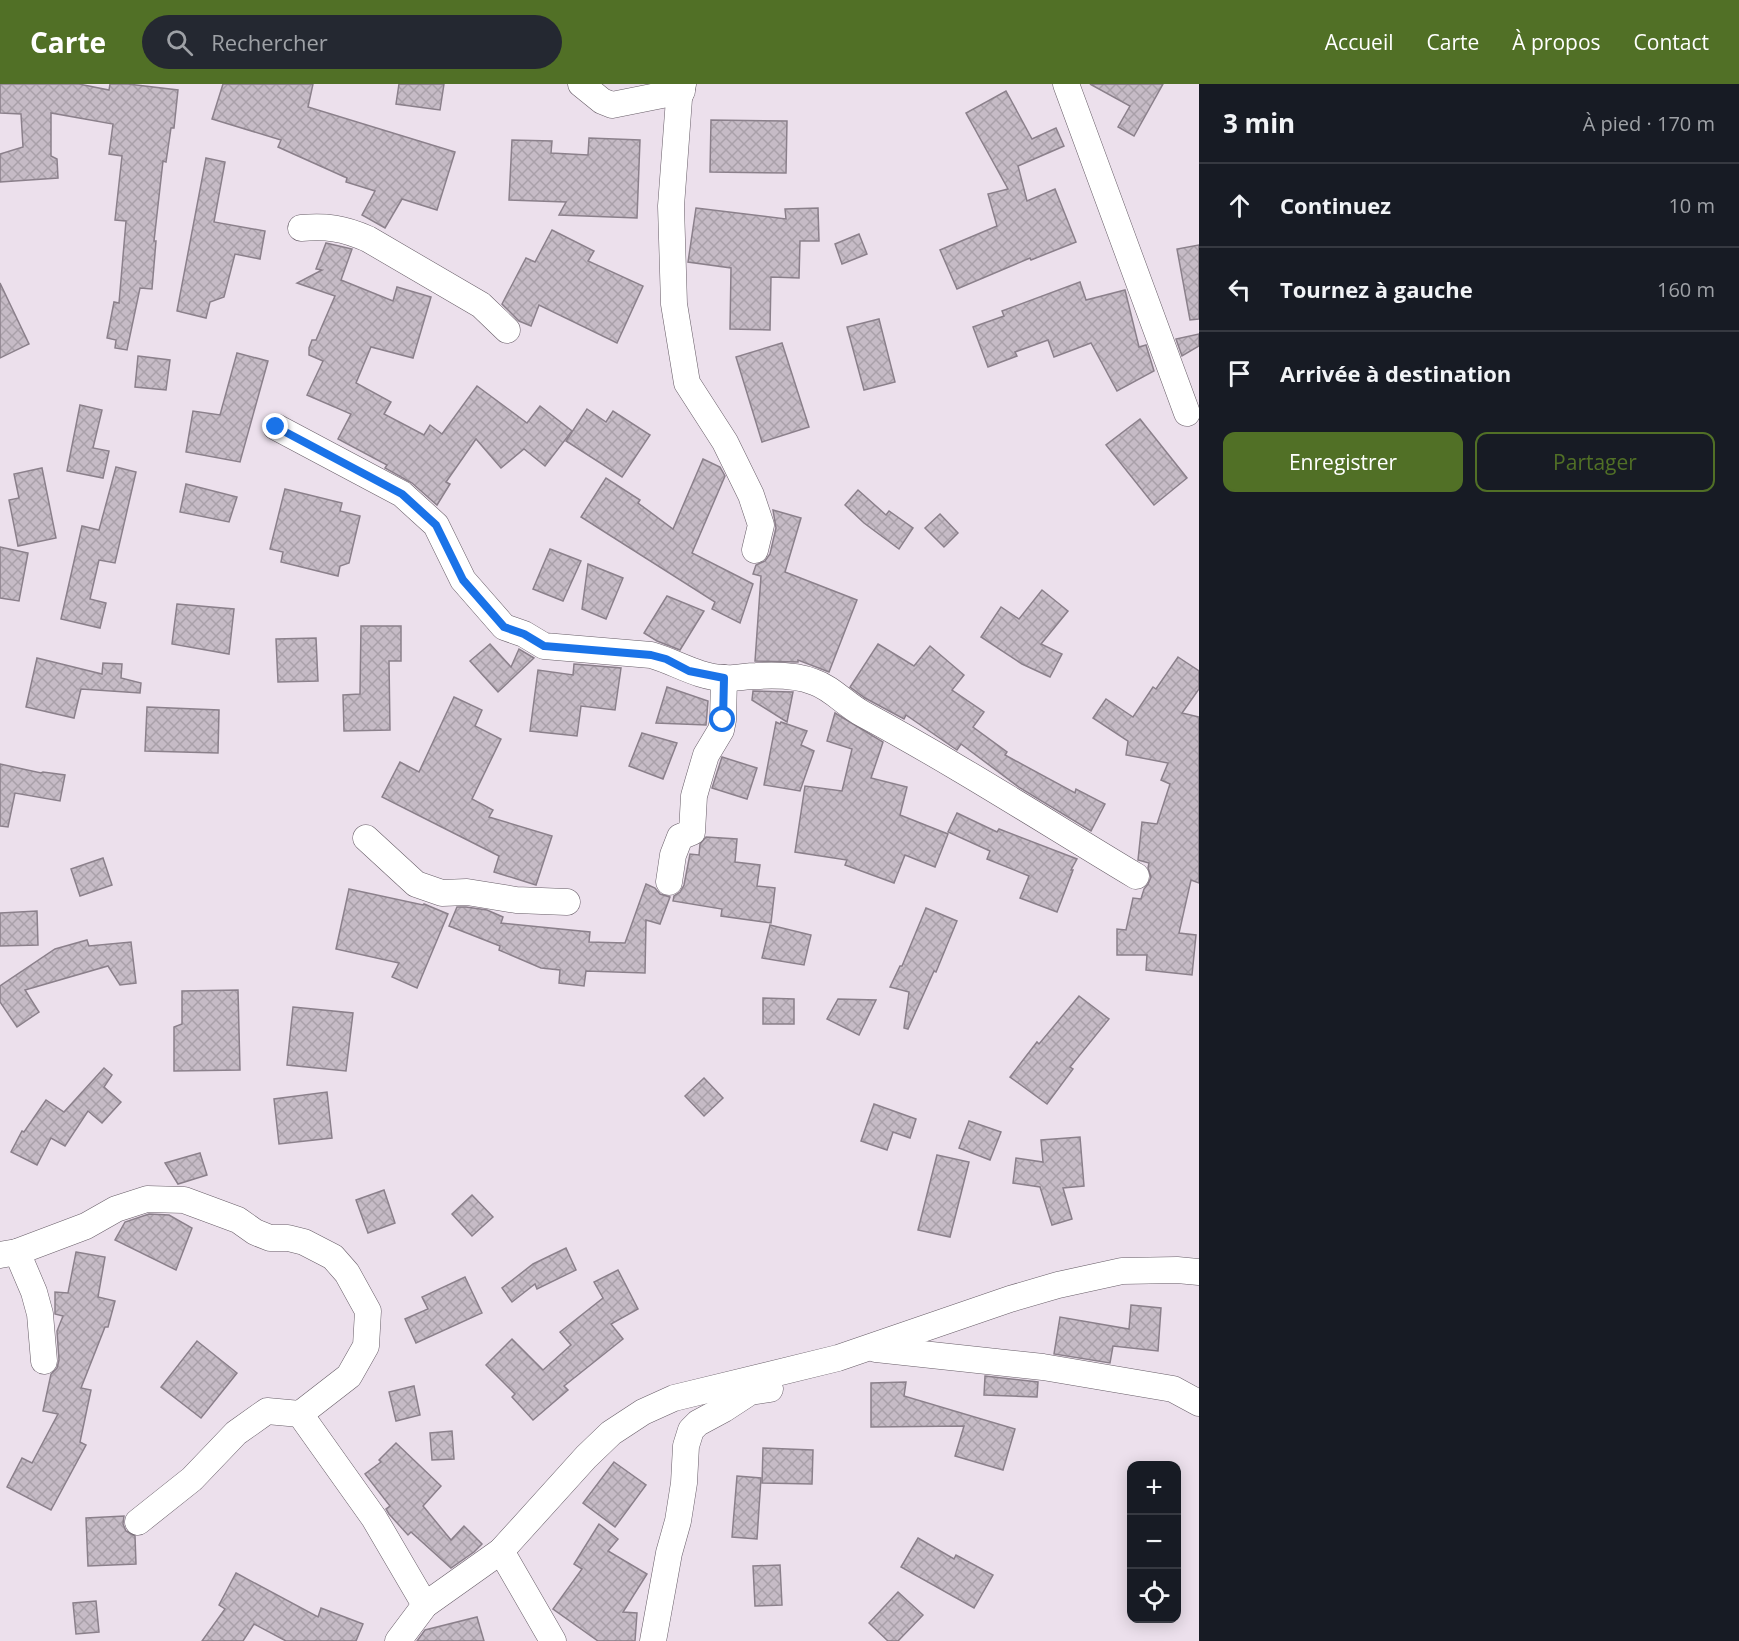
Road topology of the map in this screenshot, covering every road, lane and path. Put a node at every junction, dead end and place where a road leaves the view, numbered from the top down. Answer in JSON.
{"nodes":[{"id":1,"x":581,"y":84,"type":"edge"},
{"id":2,"x":1066,"y":84,"type":"edge"},
{"id":3,"x":682,"y":88,"type":"edge"},
{"id":4,"x":301,"y":228,"type":"dead end"},
{"id":5,"x":507,"y":330,"type":"dead end"},
{"id":6,"x":1187,"y":413,"type":"dead end"},
{"id":7,"x":276,"y":427,"type":"dead end"},
{"id":8,"x":755,"y":550,"type":"dead end"},
{"id":9,"x":724,"y":678,"type":"junction"},
{"id":10,"x":366,"y":838,"type":"dead end"},
{"id":11,"x":1136,"y":876,"type":"dead end"},
{"id":12,"x":669,"y":882,"type":"dead end"},
{"id":13,"x":567,"y":902,"type":"dead end"},
{"id":14,"x":8,"y":1254,"type":"edge"},
{"id":15,"x":1199,"y":1272,"type":"edge"},
{"id":16,"x":867,"y":1348,"type":"junction"},
{"id":17,"x":838,"y":1358,"type":"junction"},
{"id":18,"x":44,"y":1362,"type":"dead end"},
{"id":19,"x":674,"y":1398,"type":"junction"},
{"id":20,"x":1199,"y":1403,"type":"edge"},
{"id":21,"x":300,"y":1414,"type":"junction"},
{"id":22,"x":691,"y":1430,"type":"junction"},
{"id":23,"x":138,"y":1522,"type":"dead end"},
{"id":24,"x":501,"y":1551,"type":"junction"},
{"id":25,"x":425,"y":1605,"type":"junction"},
{"id":26,"x":398,"y":1641,"type":"edge"},
{"id":27,"x":553,"y":1641,"type":"edge"},
{"id":28,"x":653,"y":1641,"type":"edge"}],
"edges":[{"from":1,"to":3,"type":"street"},
{"from":2,"to":6,"type":"street"},
{"from":3,"to":8,"type":"street"},
{"from":4,"to":5,"type":"street"},
{"from":7,"to":9,"type":"street"},
{"from":9,"to":11,"type":"street"},
{"from":9,"to":12,"type":"street"},
{"from":10,"to":13,"type":"street"},
{"from":14,"to":18,"type":"street"},
{"from":14,"to":21,"type":"street"},
{"from":15,"to":16,"type":"street"},
{"from":16,"to":17,"type":"street"},
{"from":16,"to":20,"type":"street"},
{"from":17,"to":19,"type":"street"},
{"from":17,"to":22,"type":"street"},
{"from":19,"to":22,"type":"street"},
{"from":19,"to":24,"type":"street"},
{"from":21,"to":23,"type":"street"},
{"from":21,"to":25,"type":"street"},
{"from":22,"to":28,"type":"street"},
{"from":24,"to":25,"type":"street"},
{"from":24,"to":27,"type":"street"},
{"from":25,"to":26,"type":"street"}]}
